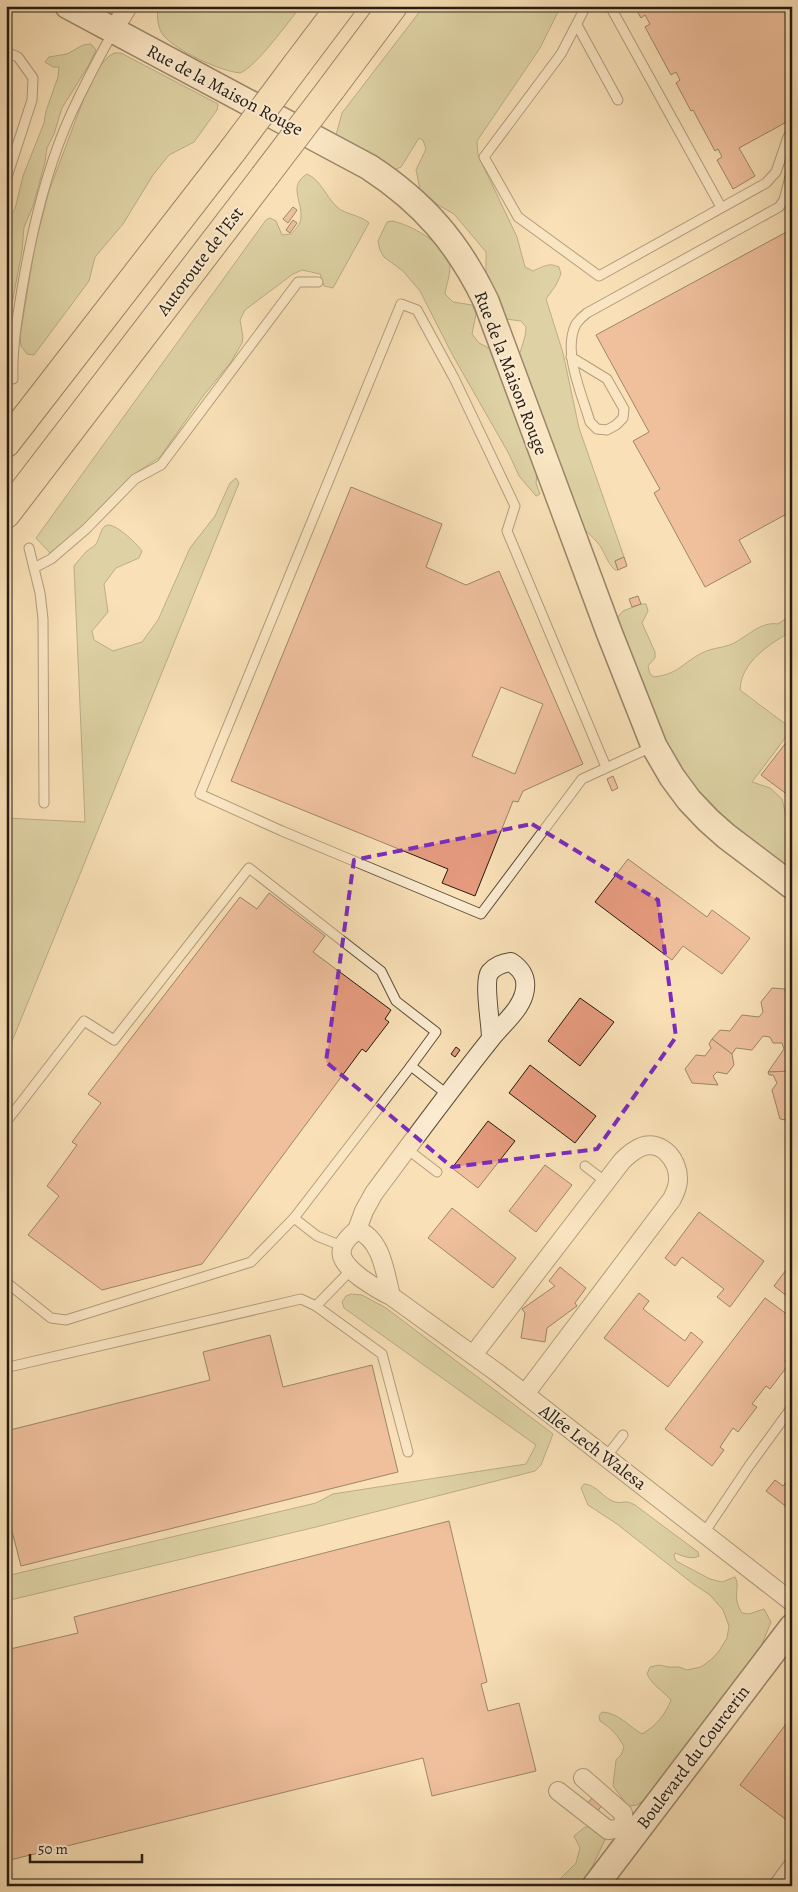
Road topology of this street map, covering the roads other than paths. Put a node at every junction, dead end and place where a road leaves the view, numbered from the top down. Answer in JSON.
{"nodes":[{"id":1,"x":68,"y":6,"type":"edge"},
{"id":2,"x":128,"y":6,"type":"edge"},
{"id":3,"x":341,"y":6,"type":"edge"},
{"id":4,"x":394,"y":6,"type":"edge"},
{"id":5,"x":586,"y":6,"type":"edge"},
{"id":6,"x":610,"y":6,"type":"edge"},
{"id":7,"x":577,"y":25,"type":"junction"},
{"id":8,"x":113,"y":31,"type":"junction"},
{"id":9,"x":6,"y":52,"type":"edge"},
{"id":10,"x":618,"y":100,"type":"dead end"},
{"id":11,"x":792,"y":133,"type":"edge"},
{"id":12,"x":792,"y":169,"type":"edge"},
{"id":13,"x":6,"y":180,"type":"edge"},
{"id":14,"x":722,"y":207,"type":"junction"},
{"id":15,"x":318,"y":282,"type":"dead end"},
{"id":16,"x":571,"y":357,"type":"junction"},
{"id":17,"x":12,"y":379,"type":"dead end"},
{"id":18,"x":6,"y":443,"type":"edge"},
{"id":19,"x":6,"y":514,"type":"edge"},
{"id":20,"x":29,"y":548,"type":"dead end"},
{"id":21,"x":34,"y":568,"type":"junction"},
{"id":22,"x":654,"y":746,"type":"junction"},
{"id":23,"x":606,"y":767,"type":"junction"},
{"id":24,"x":44,"y":803,"type":"dead end"},
{"id":25,"x":792,"y":886,"type":"edge"},
{"id":26,"x":491,"y":1038,"type":"dead end"},
{"id":27,"x":411,"y":1066,"type":"junction"},
{"id":28,"x":448,"y":1095,"type":"junction"},
{"id":29,"x":6,"y":1122,"type":"edge"},
{"id":30,"x":407,"y":1149,"type":"junction"},
{"id":31,"x":585,"y":1166,"type":"dead end"},
{"id":32,"x":436,"y":1172,"type":"dead end"},
{"id":33,"x":606,"y":1182,"type":"junction"},
{"id":34,"x":294,"y":1218,"type":"junction"},
{"id":35,"x":357,"y":1230,"type":"junction"},
{"id":36,"x":342,"y":1246,"type":"junction"},
{"id":37,"x":351,"y":1270,"type":"junction"},
{"id":38,"x":6,"y":1282,"type":"edge"},
{"id":39,"x":391,"y":1296,"type":"junction"},
{"id":40,"x":316,"y":1306,"type":"junction"},
{"id":41,"x":473,"y":1355,"type":"junction"},
{"id":42,"x":6,"y":1370,"type":"edge"},
{"id":43,"x":525,"y":1394,"type":"junction"},
{"id":44,"x":792,"y":1407,"type":"edge"},
{"id":45,"x":624,"y":1435,"type":"dead end"},
{"id":46,"x":408,"y":1452,"type":"dead end"},
{"id":47,"x":606,"y":1456,"type":"junction"},
{"id":48,"x":704,"y":1533,"type":"junction"},
{"id":49,"x":792,"y":1602,"type":"edge"},
{"id":50,"x":792,"y":1627,"type":"edge"},
{"id":51,"x":792,"y":1648,"type":"edge"},
{"id":52,"x":583,"y":1778,"type":"dead end"},
{"id":53,"x":558,"y":1791,"type":"dead end"},
{"id":54,"x":634,"y":1837,"type":"junction"},
{"id":55,"x":792,"y":1868,"type":"edge"},
{"id":56,"x":595,"y":1886,"type":"edge"},
{"id":57,"x":614,"y":1886,"type":"edge"},
{"id":58,"x":778,"y":1886,"type":"edge"}],
"edges":[{"from":1,"to":8,"type":"street","name":"Rue de la Maison Rouge"},
{"from":2,"to":8,"type":"street"},
{"from":3,"to":18,"type":"highway","bridge":true},
{"from":4,"to":19,"type":"highway","name":"Autoroute de l’Est","bridge":true},
{"from":5,"to":7,"type":"lane"},
{"from":6,"to":14,"type":"lane"},
{"from":7,"to":10,"type":"lane"},
{"from":7,"to":14,"type":"lane"},
{"from":8,"to":17,"type":"lane"},
{"from":8,"to":22,"type":"street","name":"Rue de la Maison Rouge"},
{"from":9,"to":13,"type":"lane"},
{"from":11,"to":14,"type":"lane"},
{"from":12,"to":16,"type":"lane"},
{"from":15,"to":21,"type":"lane"},
{"from":16,"to":16,"type":"lane"},
{"from":20,"to":21,"type":"lane"},
{"from":21,"to":24,"type":"lane"},
{"from":22,"to":23,"type":"lane"},
{"from":22,"to":25,"type":"street","name":"Rue de la Maison Rouge"},
{"from":23,"to":23,"type":"lane"},
{"from":26,"to":28,"type":"street"},
{"from":27,"to":28,"type":"lane"},
{"from":27,"to":29,"type":"lane"},
{"from":27,"to":34,"type":"lane"},
{"from":28,"to":30,"type":"street"},
{"from":30,"to":32,"type":"lane"},
{"from":30,"to":35,"type":"street"},
{"from":31,"to":33,"type":"lane"},
{"from":33,"to":41,"type":"street"},
{"from":33,"to":43,"type":"street"},
{"from":34,"to":36,"type":"lane"},
{"from":34,"to":38,"type":"lane"},
{"from":35,"to":36,"type":"street"},
{"from":35,"to":39,"type":"street"},
{"from":36,"to":37,"type":"street","name":"Allée Lech Walesa"},
{"from":37,"to":39,"type":"street","name":"Allée Lech Walesa"},
{"from":37,"to":40,"type":"lane"},
{"from":39,"to":41,"type":"street","name":"Allée Lech Walesa"},
{"from":40,"to":42,"type":"lane"},
{"from":40,"to":46,"type":"lane"},
{"from":41,"to":43,"type":"street","name":"Allée Lech Walesa"},
{"from":43,"to":47,"type":"street","name":"Allée Lech Walesa"},
{"from":44,"to":48,"type":"lane"},
{"from":45,"to":47,"type":"lane"},
{"from":47,"to":48,"type":"street","name":"Allée Lech Walesa"},
{"from":48,"to":49,"type":"street","name":"Allée Lech Walesa"},
{"from":50,"to":54,"type":"street","name":"Boulevard du Courcerin"},
{"from":51,"to":54,"type":"street","name":"Boulevard du Courcerin"},
{"from":52,"to":54,"type":"street"},
{"from":53,"to":54,"type":"street"},
{"from":54,"to":56,"type":"street","name":"Boulevard du Courcerin"},
{"from":54,"to":57,"type":"street","name":"Boulevard du Courcerin"},
{"from":55,"to":58,"type":"street"}]}
